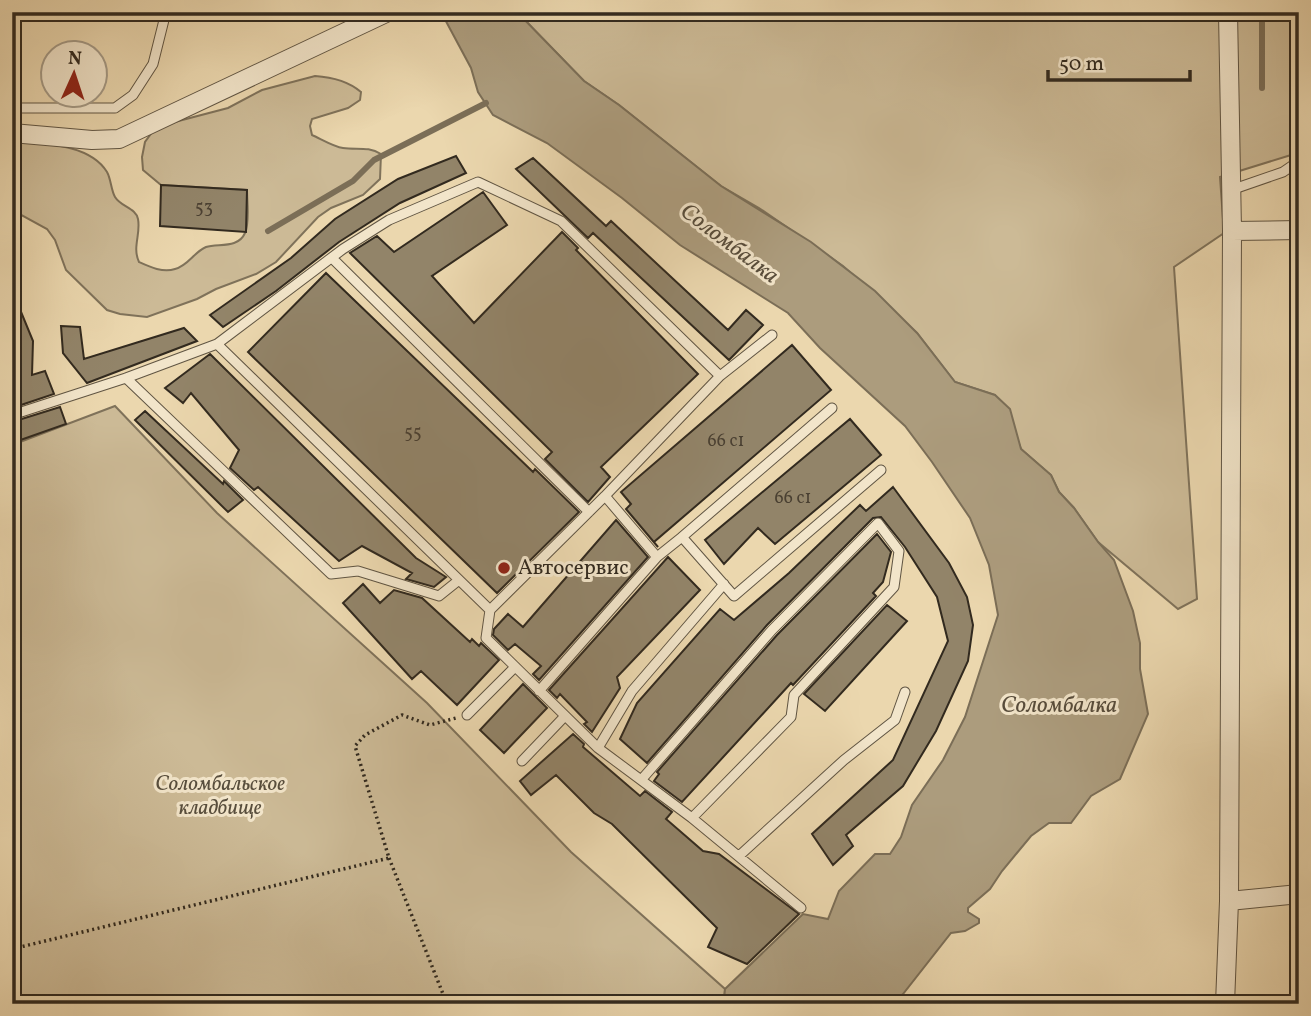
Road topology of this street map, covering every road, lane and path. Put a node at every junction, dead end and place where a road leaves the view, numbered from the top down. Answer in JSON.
{"nodes":[{"id":1,"x":166,"y":12,"type":"edge"},
{"id":2,"x":388,"y":12,"type":"edge"},
{"id":3,"x":1228,"y":12,"type":"edge"},
{"id":4,"x":12,"y":108,"type":"edge"},
{"id":5,"x":12,"y":133,"type":"edge"},
{"id":6,"x":1299,"y":161,"type":"edge"},
{"id":7,"x":1231,"y":190,"type":"junction"},
{"id":8,"x":1299,"y":230,"type":"edge"},
{"id":9,"x":1232,"y":231,"type":"junction"},
{"id":10,"x":332,"y":258,"type":"junction"},
{"id":11,"x":772,"y":335,"type":"dead end"},
{"id":12,"x":217,"y":344,"type":"junction"},
{"id":13,"x":720,"y":376,"type":"junction"},
{"id":14,"x":126,"y":379,"type":"junction"},
{"id":15,"x":832,"y":408,"type":"dead end"},
{"id":16,"x":12,"y":415,"type":"edge"},
{"id":17,"x":881,"y":470,"type":"dead end"},
{"id":18,"x":605,"y":496,"type":"junction"},
{"id":19,"x":589,"y":512,"type":"junction"},
{"id":20,"x":682,"y":537,"type":"junction"},
{"id":21,"x":657,"y":557,"type":"junction"},
{"id":22,"x":459,"y":580,"type":"junction"},
{"id":23,"x":724,"y":584,"type":"junction"},
{"id":24,"x":490,"y":610,"type":"junction"},
{"id":25,"x":514,"y":667,"type":"junction"},
{"id":26,"x":539,"y":691,"type":"junction"},
{"id":27,"x":905,"y":692,"type":"dead end"},
{"id":28,"x":467,"y":715,"type":"joint"},
{"id":29,"x":565,"y":716,"type":"junction"},
{"id":30,"x":598,"y":748,"type":"junction"},
{"id":31,"x":522,"y":761,"type":"dead end"},
{"id":32,"x":642,"y":779,"type":"junction"},
{"id":33,"x":692,"y":818,"type":"junction"},
{"id":34,"x":739,"y":856,"type":"junction"},
{"id":35,"x":389,"y":858,"type":"junction"},
{"id":36,"x":1299,"y":894,"type":"edge"},
{"id":37,"x":1229,"y":901,"type":"junction"},
{"id":38,"x":801,"y":908,"type":"dead end"},
{"id":39,"x":12,"y":949,"type":"edge"},
{"id":40,"x":447,"y":1004,"type":"edge"},
{"id":41,"x":1225,"y":1004,"type":"edge"}],
"edges":[{"from":1,"to":4,"type":"lane"},
{"from":2,"to":5,"type":"street"},
{"from":3,"to":7,"type":"street"},
{"from":6,"to":7,"type":"lane"},
{"from":7,"to":9,"type":"street"},
{"from":8,"to":9,"type":"street"},
{"from":9,"to":37,"type":"street"},
{"from":10,"to":12,"type":"lane"},
{"from":10,"to":13,"type":"lane"},
{"from":10,"to":19,"type":"lane"},
{"from":11,"to":13,"type":"lane"},
{"from":12,"to":14,"type":"lane"},
{"from":12,"to":22,"type":"lane"},
{"from":13,"to":18,"type":"lane"},
{"from":14,"to":16,"type":"lane"},
{"from":14,"to":22,"type":"lane"},
{"from":15,"to":20,"type":"lane"},
{"from":17,"to":23,"type":"lane"},
{"from":18,"to":19,"type":"lane"},
{"from":18,"to":21,"type":"lane"},
{"from":19,"to":24,"type":"lane"},
{"from":20,"to":21,"type":"lane"},
{"from":20,"to":23,"type":"lane"},
{"from":21,"to":26,"type":"lane"},
{"from":22,"to":24,"type":"lane"},
{"from":23,"to":30,"type":"lane"},
{"from":24,"to":25,"type":"lane"},
{"from":25,"to":26,"type":"lane"},
{"from":25,"to":28,"type":"lane"},
{"from":26,"to":29,"type":"lane"},
{"from":27,"to":34,"type":"lane"},
{"from":28,"to":35,"type":"path"},
{"from":29,"to":30,"type":"lane"},
{"from":29,"to":31,"type":"lane"},
{"from":30,"to":32,"type":"lane"},
{"from":32,"to":33,"type":"lane"},
{"from":32,"to":33,"type":"lane"},
{"from":33,"to":34,"type":"lane"},
{"from":34,"to":38,"type":"lane"},
{"from":35,"to":39,"type":"path"},
{"from":35,"to":40,"type":"path"},
{"from":36,"to":37,"type":"street"},
{"from":37,"to":41,"type":"street"}]}
